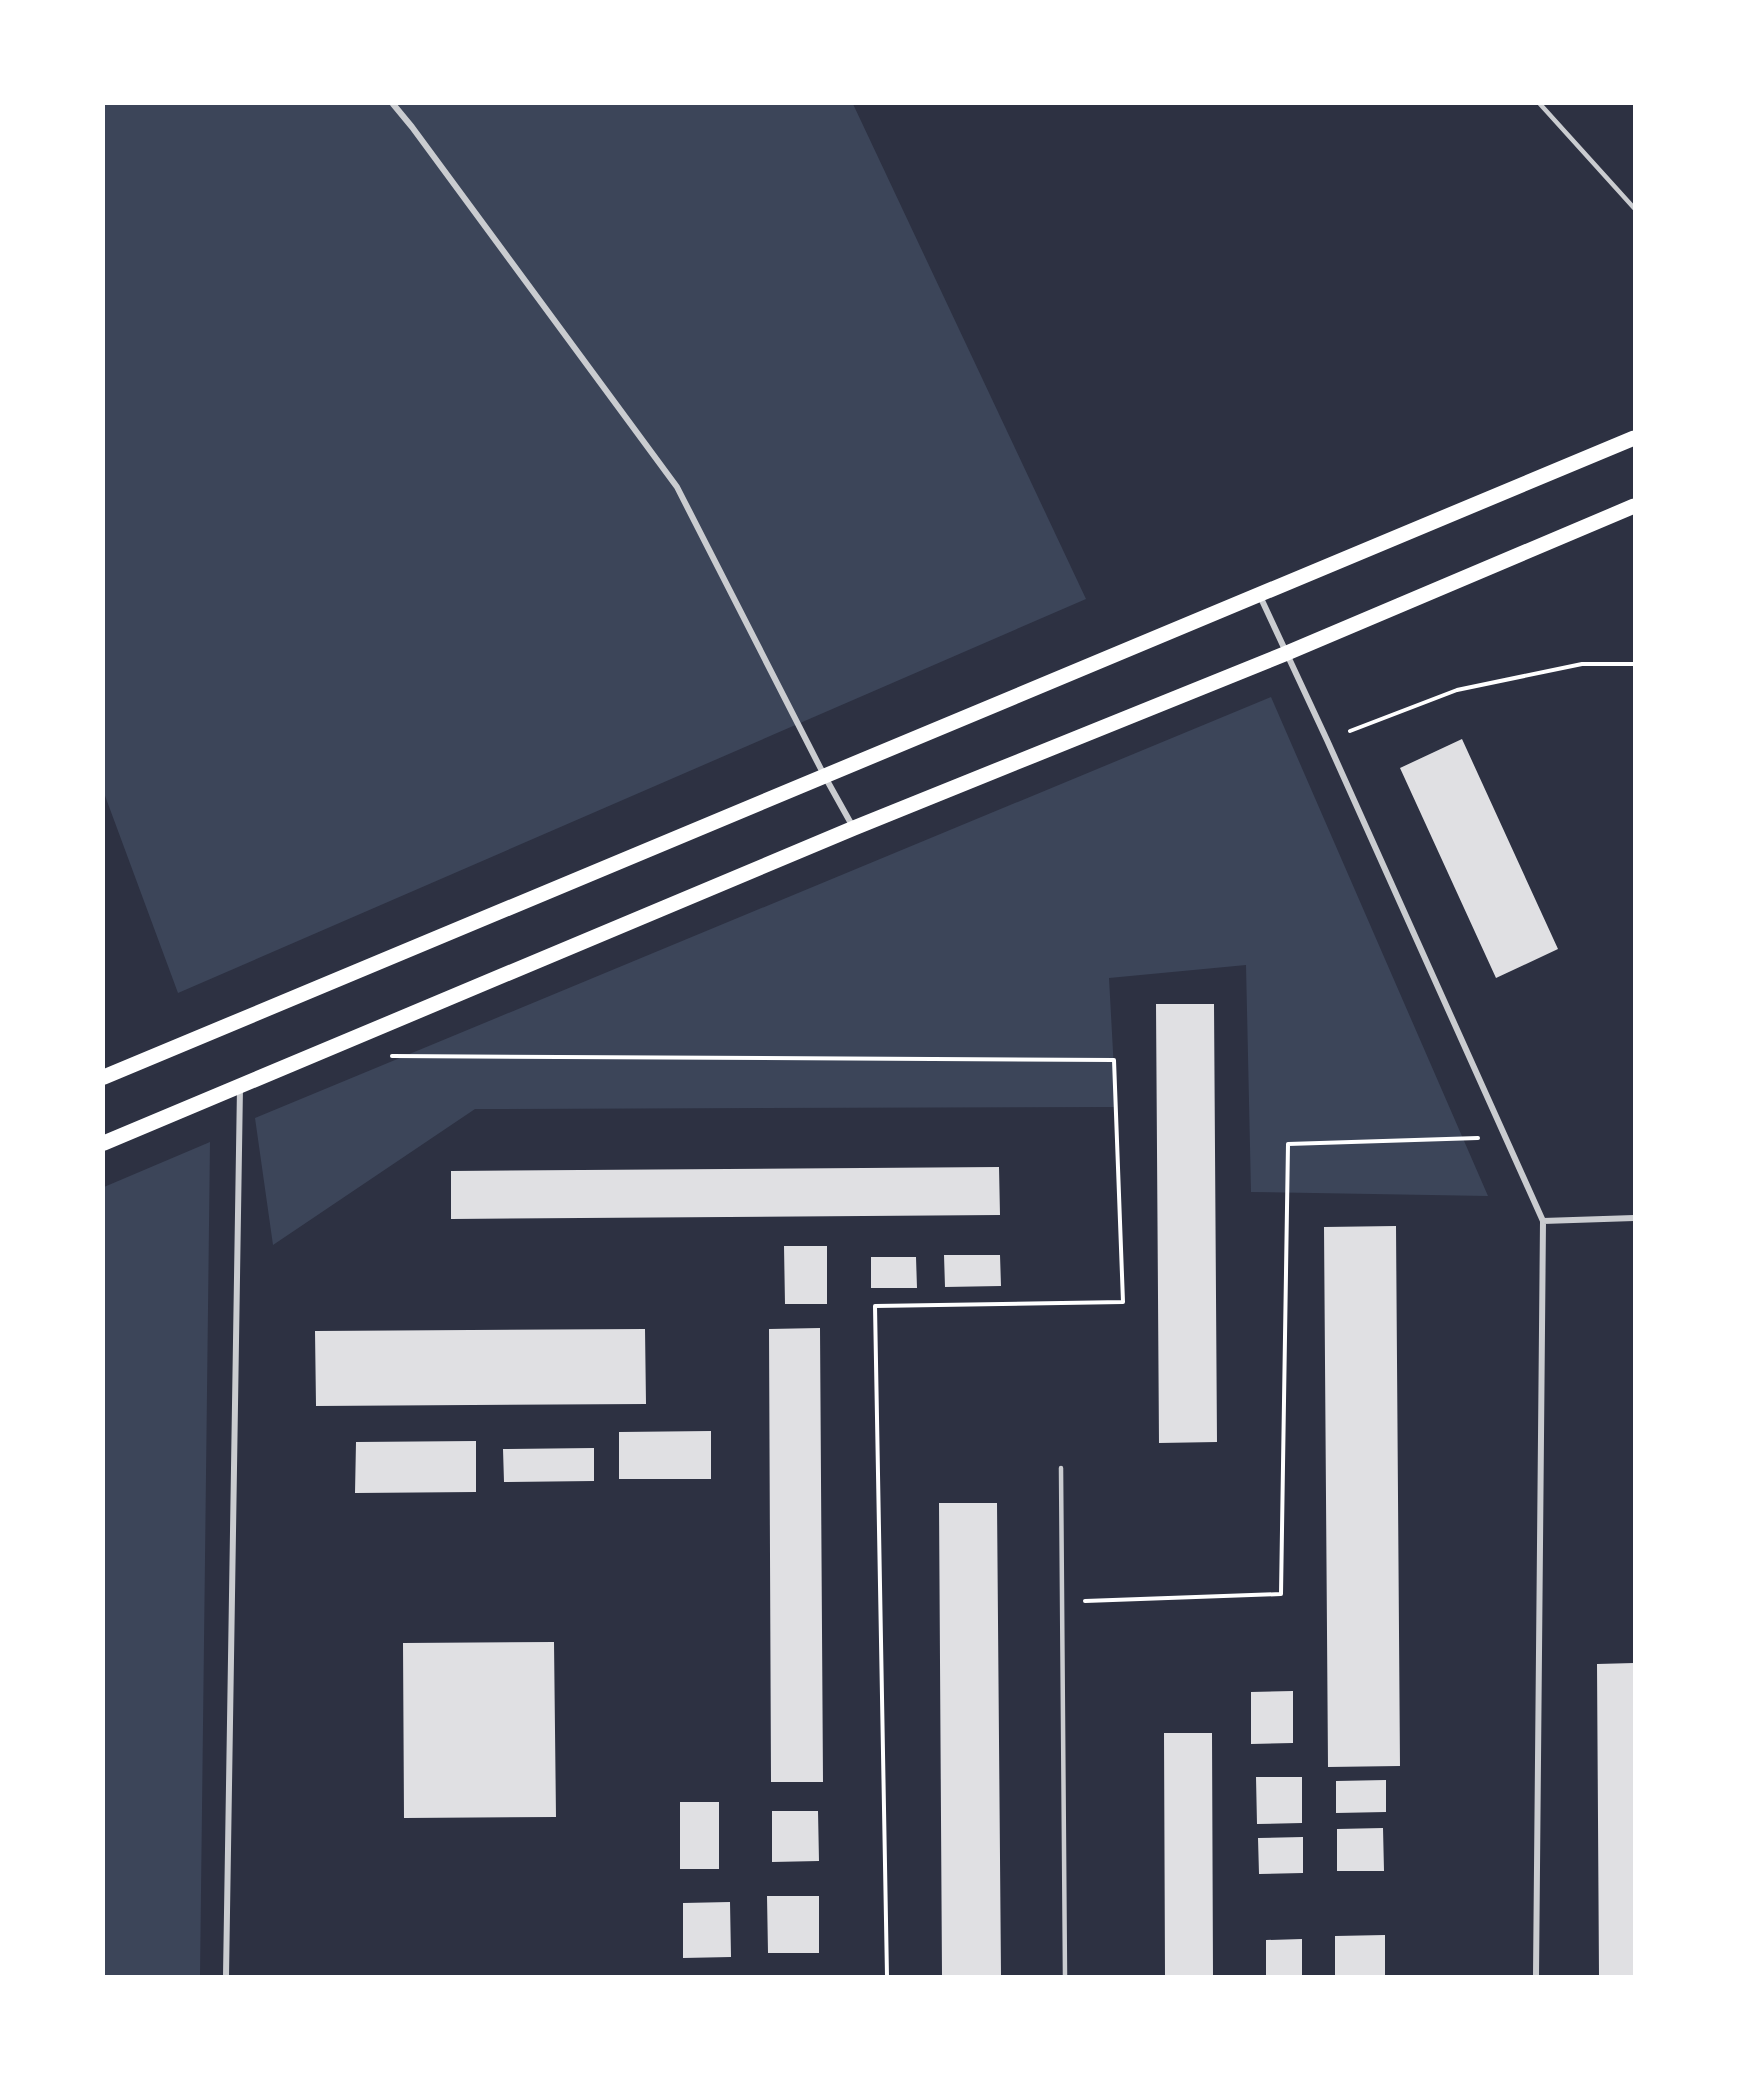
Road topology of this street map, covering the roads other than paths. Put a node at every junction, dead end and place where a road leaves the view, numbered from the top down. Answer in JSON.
{"nodes":[{"id":1,"x":393,"y":104,"type":"edge"},
{"id":2,"x":1540,"y":104,"type":"edge"},
{"id":3,"x":1635,"y":208,"type":"edge"},
{"id":4,"x":1635,"y":438,"type":"edge"},
{"id":5,"x":1635,"y":506,"type":"edge"},
{"id":6,"x":1258,"y":593,"type":"junction"},
{"id":7,"x":1287,"y":653,"type":"junction"},
{"id":8,"x":824,"y":775,"type":"junction"},
{"id":9,"x":854,"y":828,"type":"junction"},
{"id":10,"x":104,"y":1077,"type":"edge"},
{"id":11,"x":240,"y":1087,"type":"junction"},
{"id":12,"x":104,"y":1143,"type":"edge"},
{"id":13,"x":1635,"y":1218,"type":"edge"},
{"id":14,"x":1544,"y":1221,"type":"junction"},
{"id":15,"x":1060,"y":1468,"type":"dead end"},
{"id":16,"x":226,"y":1977,"type":"edge"},
{"id":17,"x":1065,"y":1977,"type":"edge"},
{"id":18,"x":1536,"y":1977,"type":"edge"}],
"edges":[{"from":1,"to":8,"type":"street"},
{"from":2,"to":3,"type":"lane"},
{"from":4,"to":6,"type":"main road"},
{"from":5,"to":7,"type":"main road"},
{"from":6,"to":7,"type":"street"},
{"from":6,"to":8,"type":"main road"},
{"from":7,"to":9,"type":"main road"},
{"from":7,"to":14,"type":"street"},
{"from":8,"to":9,"type":"street"},
{"from":8,"to":10,"type":"main road"},
{"from":9,"to":11,"type":"main road"},
{"from":11,"to":12,"type":"main road"},
{"from":11,"to":16,"type":"street"},
{"from":13,"to":14,"type":"street"},
{"from":14,"to":18,"type":"street"},
{"from":15,"to":17,"type":"lane"}]}
